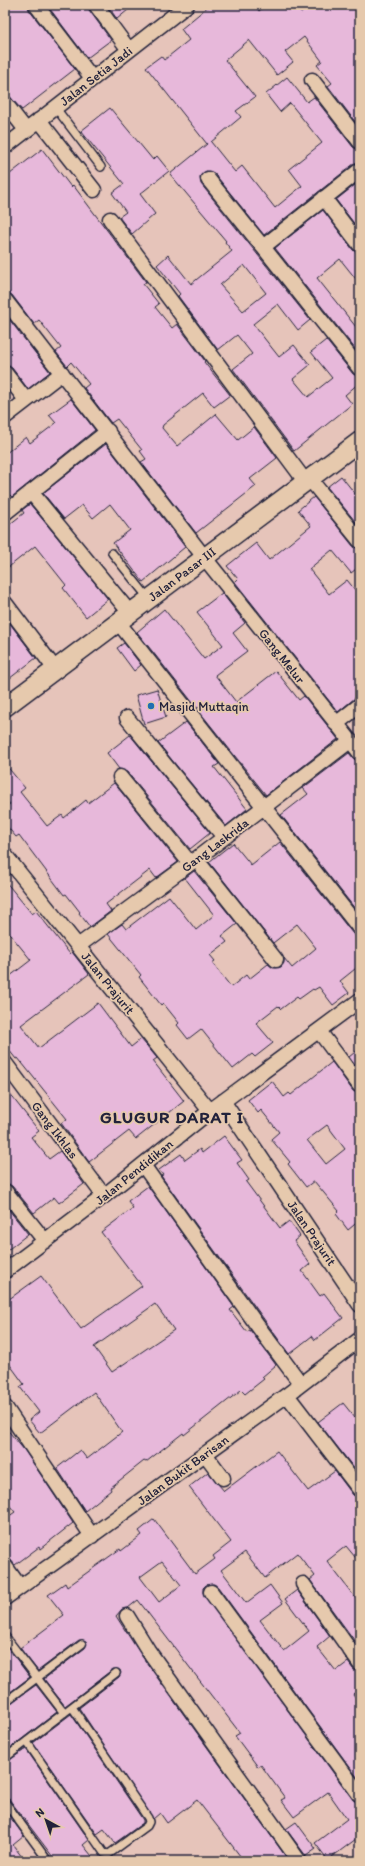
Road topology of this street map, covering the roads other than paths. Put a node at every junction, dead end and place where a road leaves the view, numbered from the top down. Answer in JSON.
{"nodes":[{"id":1,"x":36,"y":5,"type":"edge"},
{"id":2,"x":96,"y":5,"type":"edge"},
{"id":3,"x":187,"y":5,"type":"edge"},
{"id":4,"x":129,"y":50,"type":"junction"},
{"id":5,"x":92,"y":78,"type":"junction"},
{"id":6,"x":312,"y":80,"type":"dead end"},
{"id":7,"x":5,"y":103,"type":"edge"},
{"id":8,"x":55,"y":107,"type":"junction"},
{"id":9,"x":39,"y":120,"type":"junction"},
{"id":10,"x":26,"y":130,"type":"junction"},
{"id":11,"x":360,"y":142,"type":"edge"},
{"id":12,"x":5,"y":147,"type":"edge"},
{"id":13,"x":101,"y":167,"type":"dead end"},
{"id":14,"x":360,"y":170,"type":"edge"},
{"id":15,"x":208,"y":179,"type":"dead end"},
{"id":16,"x":94,"y":190,"type":"dead end"},
{"id":17,"x":324,"y":198,"type":"junction"},
{"id":18,"x":110,"y":219,"type":"dead end"},
{"id":19,"x":360,"y":245,"type":"edge"},
{"id":20,"x":263,"y":247,"type":"junction"},
{"id":21,"x":5,"y":300,"type":"edge"},
{"id":22,"x":360,"y":369,"type":"edge"},
{"id":23,"x":5,"y":373,"type":"edge"},
{"id":24,"x":62,"y":373,"type":"junction"},
{"id":25,"x":26,"y":400,"type":"junction"},
{"id":26,"x":5,"y":417,"type":"edge"},
{"id":27,"x":108,"y":432,"type":"junction"},
{"id":28,"x":360,"y":441,"type":"edge"},
{"id":29,"x":307,"y":480,"type":"junction"},
{"id":30,"x":31,"y":492,"type":"junction"},
{"id":31,"x":5,"y":514,"type":"edge"},
{"id":32,"x":360,"y":541,"type":"edge"},
{"id":33,"x":112,"y":553,"type":"dead end"},
{"id":34,"x":204,"y":558,"type":"junction"},
{"id":35,"x":149,"y":599,"type":"junction"},
{"id":36,"x":5,"y":603,"type":"edge"},
{"id":37,"x":124,"y":618,"type":"junction"},
{"id":38,"x":55,"y":669,"type":"junction"},
{"id":39,"x":360,"y":705,"type":"edge"},
{"id":40,"x":5,"y":707,"type":"edge"},
{"id":41,"x":127,"y":718,"type":"dead end"},
{"id":42,"x":336,"y":724,"type":"junction"},
{"id":43,"x":350,"y":741,"type":"junction"},
{"id":44,"x":360,"y":753,"type":"edge"},
{"id":45,"x":120,"y":777,"type":"dead end"},
{"id":46,"x":264,"y":807,"type":"junction"},
{"id":47,"x":224,"y":837,"type":"junction"},
{"id":48,"x":5,"y":856,"type":"edge"},
{"id":49,"x":193,"y":861,"type":"junction"},
{"id":50,"x":360,"y":929,"type":"edge"},
{"id":51,"x":78,"y":946,"type":"junction"},
{"id":52,"x":276,"y":960,"type":"dead end"},
{"id":53,"x":360,"y":1000,"type":"edge"},
{"id":54,"x":319,"y":1031,"type":"junction"},
{"id":55,"x":5,"y":1063,"type":"edge"},
{"id":56,"x":360,"y":1086,"type":"edge"},
{"id":57,"x":223,"y":1101,"type":"junction"},
{"id":58,"x":210,"y":1111,"type":"junction"},
{"id":59,"x":143,"y":1165,"type":"junction"},
{"id":60,"x":5,"y":1191,"type":"edge"},
{"id":61,"x":104,"y":1196,"type":"junction"},
{"id":62,"x":45,"y":1241,"type":"junction"},
{"id":63,"x":5,"y":1271,"type":"edge"},
{"id":64,"x":360,"y":1305,"type":"edge"},
{"id":65,"x":360,"y":1339,"type":"edge"},
{"id":66,"x":301,"y":1384,"type":"junction"},
{"id":67,"x":287,"y":1395,"type":"junction"},
{"id":68,"x":5,"y":1406,"type":"edge"},
{"id":69,"x":205,"y":1454,"type":"junction"},
{"id":70,"x":223,"y":1478,"type":"dead end"},
{"id":71,"x":360,"y":1490,"type":"edge"},
{"id":72,"x":92,"y":1536,"type":"junction"},
{"id":73,"x":5,"y":1566,"type":"edge"},
{"id":74,"x":303,"y":1584,"type":"dead end"},
{"id":75,"x":20,"y":1587,"type":"junction"},
{"id":76,"x":211,"y":1592,"type":"dead end"},
{"id":77,"x":5,"y":1598,"type":"edge"},
{"id":78,"x":127,"y":1616,"type":"dead end"},
{"id":79,"x":5,"y":1636,"type":"edge"},
{"id":80,"x":82,"y":1644,"type":"dead end"},
{"id":81,"x":360,"y":1664,"type":"edge"},
{"id":82,"x":116,"y":1673,"type":"dead end"},
{"id":83,"x":37,"y":1678,"type":"junction"},
{"id":84,"x":5,"y":1702,"type":"edge"},
{"id":85,"x":72,"y":1707,"type":"junction"},
{"id":86,"x":64,"y":1713,"type":"junction"},
{"id":87,"x":27,"y":1742,"type":"junction"},
{"id":88,"x":5,"y":1758,"type":"edge"},
{"id":89,"x":360,"y":1795,"type":"edge"},
{"id":90,"x":5,"y":1802,"type":"edge"},
{"id":91,"x":48,"y":1861,"type":"edge"},
{"id":92,"x":298,"y":1861,"type":"edge"}],
"edges":[{"from":1,"to":5,"type":"street"},
{"from":2,"to":4,"type":"street"},
{"from":3,"to":4,"type":"street","name":"Jalan Setia Jadi"},
{"from":4,"to":5,"type":"street","name":"Jalan Setia Jadi"},
{"from":5,"to":8,"type":"street","name":"Jalan Setia Jadi"},
{"from":6,"to":11,"type":"street"},
{"from":7,"to":10,"type":"street"},
{"from":8,"to":9,"type":"street","name":"Jalan Setia Jadi"},
{"from":8,"to":13,"type":"lane"},
{"from":9,"to":10,"type":"street","name":"Jalan Setia Jadi"},
{"from":9,"to":16,"type":"street"},
{"from":10,"to":12,"type":"street","name":"Jalan Setia Jadi"},
{"from":14,"to":17,"type":"street"},
{"from":15,"to":20,"type":"street"},
{"from":17,"to":19,"type":"street"},
{"from":17,"to":20,"type":"street"},
{"from":18,"to":29,"type":"street"},
{"from":20,"to":22,"type":"street"},
{"from":21,"to":24,"type":"street","name":"Gang Melur"},
{"from":23,"to":25,"type":"street"},
{"from":24,"to":25,"type":"street"},
{"from":24,"to":27,"type":"street","name":"Gang Melur"},
{"from":25,"to":26,"type":"street"},
{"from":27,"to":30,"type":"street"},
{"from":27,"to":34,"type":"street","name":"Gang Melur"},
{"from":28,"to":29,"type":"street","name":"Jalan Pasar III"},
{"from":29,"to":32,"type":"street"},
{"from":29,"to":34,"type":"street","name":"Jalan Pasar III"},
{"from":30,"to":31,"type":"street"},
{"from":30,"to":37,"type":"street"},
{"from":33,"to":35,"type":"lane"},
{"from":34,"to":35,"type":"street","name":"Jalan Pasar III"},
{"from":34,"to":42,"type":"street","name":"Gang Melur"},
{"from":35,"to":37,"type":"street","name":"Jalan Pasar III"},
{"from":36,"to":38,"type":"street"},
{"from":37,"to":38,"type":"street","name":"Jalan Pasar III"},
{"from":37,"to":46,"type":"street"},
{"from":38,"to":40,"type":"street","name":"Jalan Pasar III"},
{"from":39,"to":42,"type":"street"},
{"from":41,"to":47,"type":"street"},
{"from":42,"to":43,"type":"street","name":"Gang Melur"},
{"from":43,"to":44,"type":"street","name":"Gang Melur"},
{"from":43,"to":46,"type":"street","name":"Gang Laskrida"},
{"from":45,"to":49,"type":"street"},
{"from":46,"to":47,"type":"street","name":"Gang Laskrida"},
{"from":46,"to":50,"type":"street"},
{"from":47,"to":49,"type":"street","name":"Gang Laskrida"},
{"from":48,"to":51,"type":"street","name":"Jalan Prajurit"},
{"from":49,"to":51,"type":"street","name":"Gang Laskrida"},
{"from":49,"to":52,"type":"street"},
{"from":51,"to":58,"type":"street","name":"Jalan Prajurit"},
{"from":53,"to":54,"type":"street","name":"Jalan Pendidikan"},
{"from":54,"to":56,"type":"street"},
{"from":54,"to":57,"type":"street","name":"Jalan Pendidikan"},
{"from":55,"to":61,"type":"street","name":"Gang Ikhlas"},
{"from":57,"to":58,"type":"street","name":"Jalan Pendidikan"},
{"from":57,"to":64,"type":"street","name":"Jalan Prajurit"},
{"from":58,"to":59,"type":"street","name":"Jalan Pendidikan"},
{"from":59,"to":61,"type":"street","name":"Jalan Pendidikan"},
{"from":59,"to":66,"type":"street"},
{"from":60,"to":62,"type":"street"},
{"from":61,"to":62,"type":"street","name":"Jalan Pendidikan"},
{"from":62,"to":63,"type":"street","name":"Jalan Pendidikan"},
{"from":65,"to":66,"type":"street","name":"Jalan Bukit Barisan"},
{"from":66,"to":67,"type":"street","name":"Jalan Bukit Barisan"},
{"from":67,"to":69,"type":"street","name":"Jalan Bukit Barisan"},
{"from":67,"to":71,"type":"street"},
{"from":68,"to":72,"type":"street"},
{"from":69,"to":70,"type":"street"},
{"from":69,"to":72,"type":"street","name":"Jalan Bukit Barisan"},
{"from":72,"to":75,"type":"street","name":"Jalan Bukit Barisan"},
{"from":73,"to":75,"type":"street"},
{"from":74,"to":81,"type":"street"},
{"from":75,"to":77,"type":"street","name":"Jalan Bukit Barisan"},
{"from":76,"to":89,"type":"street"},
{"from":78,"to":92,"type":"street"},
{"from":79,"to":83,"type":"lane"},
{"from":80,"to":83,"type":"lane"},
{"from":82,"to":85,"type":"lane"},
{"from":83,"to":84,"type":"lane"},
{"from":83,"to":86,"type":"lane"},
{"from":85,"to":86,"type":"lane"},
{"from":85,"to":87,"type":"lane"},
{"from":86,"to":87,"type":"lane"},
{"from":87,"to":88,"type":"lane"},
{"from":90,"to":91,"type":"lane"}]}
